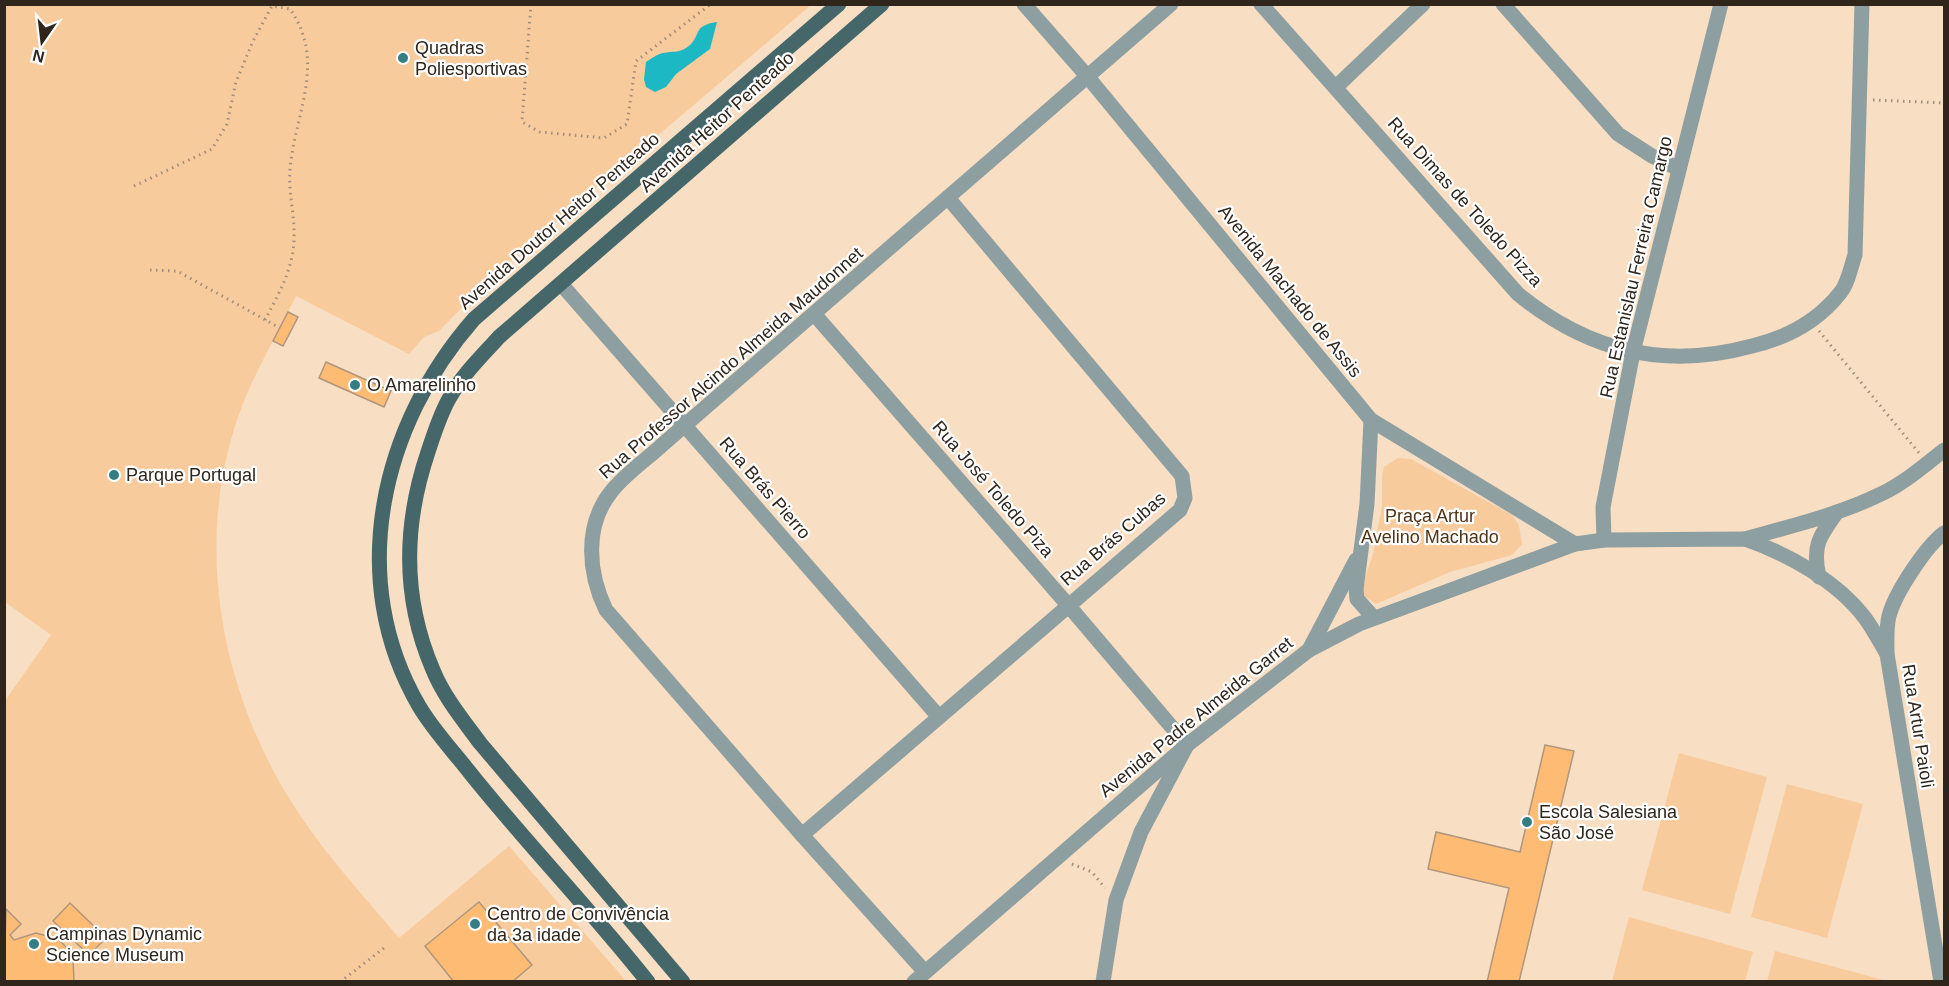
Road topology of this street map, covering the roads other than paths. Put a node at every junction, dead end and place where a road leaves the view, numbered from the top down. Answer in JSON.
{"nodes":[{"id":1,"x":838,"y":4,"type":"edge"},
{"id":2,"x":882,"y":4,"type":"edge"},
{"id":3,"x":1024,"y":4,"type":"edge"},
{"id":4,"x":1171,"y":4,"type":"edge"},
{"id":5,"x":1262,"y":4,"type":"edge"},
{"id":6,"x":1423,"y":4,"type":"edge"},
{"id":7,"x":1503,"y":4,"type":"edge"},
{"id":8,"x":1721,"y":4,"type":"edge"},
{"id":9,"x":1862,"y":4,"type":"edge"},
{"id":10,"x":1087,"y":76,"type":"junction"},
{"id":11,"x":1336,"y":87,"type":"junction"},
{"id":12,"x":738,"y":91,"type":"joint"},
{"id":13,"x":1679,"y":169,"type":"junction"},
{"id":14,"x":949,"y":200,"type":"junction"},
{"id":15,"x":562,"y":285,"type":"junction"},
{"id":16,"x":814,"y":315,"type":"junction"},
{"id":17,"x":1633,"y":352,"type":"junction"},
{"id":18,"x":1371,"y":420,"type":"junction"},
{"id":19,"x":684,"y":426,"type":"junction"},
{"id":20,"x":1944,"y":450,"type":"edge"},
{"id":21,"x":1837,"y":512,"type":"junction"},
{"id":22,"x":1944,"y":533,"type":"edge"},
{"id":23,"x":1745,"y":539,"type":"junction"},
{"id":24,"x":1604,"y":540,"type":"junction"},
{"id":25,"x":1575,"y":544,"type":"junction"},
{"id":26,"x":1359,"y":555,"type":"junction"},
{"id":27,"x":1819,"y":577,"type":"junction"},
{"id":28,"x":1894,"y":603,"type":"junction"},
{"id":29,"x":1068,"y":605,"type":"junction"},
{"id":30,"x":1864,"y":617,"type":"junction"},
{"id":31,"x":1374,"y":618,"type":"junction"},
{"id":32,"x":1309,"y":650,"type":"junction"},
{"id":33,"x":1887,"y":654,"type":"junction"},
{"id":34,"x":939,"y":717,"type":"junction"},
{"id":35,"x":1187,"y":745,"type":"junction"},
{"id":36,"x":802,"y":835,"type":"junction"},
{"id":37,"x":920,"y":977,"type":"edge"},
{"id":38,"x":648,"y":981,"type":"edge"},
{"id":39,"x":683,"y":981,"type":"edge"},
{"id":40,"x":1103,"y":981,"type":"edge"},
{"id":41,"x":1941,"y":981,"type":"edge"}],
"edges":[{"from":1,"to":12,"type":"main road","name":"Avenida Heitor Penteado"},
{"from":2,"to":15,"type":"main road","name":"Avenida Heitor Penteado"},
{"from":3,"to":10,"type":"street","name":"Avenida Machado de Assis"},
{"from":4,"to":10,"type":"street","name":"Rua Professor Alcindo Almeida Maudonnet"},
{"from":5,"to":11,"type":"street","name":"Rua Dimas de Toledo Pizza"},
{"from":6,"to":11,"type":"street"},
{"from":7,"to":13,"type":"street"},
{"from":8,"to":13,"type":"street","name":"Rua Estanislau Ferreira Camargo"},
{"from":9,"to":17,"type":"street","name":"Rua Dimas de Toledo Pizza"},
{"from":10,"to":14,"type":"street","name":"Rua Professor Alcindo Almeida Maudonnet"},
{"from":10,"to":18,"type":"street","name":"Avenida Machado de Assis"},
{"from":11,"to":17,"type":"street","name":"Rua Dimas de Toledo Pizza"},
{"from":12,"to":38,"type":"main road","name":"Avenida Doutor Heitor Penteado"},
{"from":13,"to":17,"type":"street","name":"Rua Estanislau Ferreira Camargo"},
{"from":14,"to":16,"type":"street","name":"Rua Professor Alcindo Almeida Maudonnet"},
{"from":14,"to":29,"type":"street","name":"Rua Brás Cubas"},
{"from":15,"to":19,"type":"street","name":"Rua Brás Pierro"},
{"from":15,"to":39,"type":"main road"},
{"from":16,"to":19,"type":"street","name":"Rua Professor Alcindo Almeida Maudonnet"},
{"from":16,"to":29,"type":"street","name":"Rua José Toledo Piza"},
{"from":17,"to":24,"type":"street","name":"Rua Estanislau Ferreira Camargo"},
{"from":18,"to":25,"type":"street","name":"Avenida Machado de Assis"},
{"from":18,"to":26,"type":"street"},
{"from":19,"to":34,"type":"street","name":"Rua Brás Pierro"},
{"from":19,"to":36,"type":"street","name":"Rua Professor Alcindo Almeida Maudonnet"},
{"from":20,"to":21,"type":"street"},
{"from":21,"to":23,"type":"street"},
{"from":21,"to":27,"type":"street"},
{"from":22,"to":28,"type":"street"},
{"from":23,"to":24,"type":"street","name":"Avenida Padre Almeida Garret"},
{"from":23,"to":27,"type":"street","name":"Avenida Padre Almeida Garret"},
{"from":24,"to":25,"type":"street","name":"Avenida Padre Almeida Garret"},
{"from":25,"to":31,"type":"street","name":"Avenida Padre Almeida Garret"},
{"from":26,"to":31,"type":"street"},
{"from":26,"to":32,"type":"street"},
{"from":27,"to":30,"type":"street","name":"Avenida Padre Almeida Garret"},
{"from":28,"to":30,"type":"street"},
{"from":28,"to":33,"type":"street"},
{"from":29,"to":34,"type":"street","name":"Rua Brás Cubas"},
{"from":29,"to":35,"type":"street","name":"Rua José Toledo Piza"},
{"from":30,"to":33,"type":"street","name":"Avenida Padre Almeida Garret"},
{"from":31,"to":32,"type":"street","name":"Avenida Padre Almeida Garret"},
{"from":32,"to":35,"type":"street","name":"Avenida Padre Almeida Garret"},
{"from":33,"to":41,"type":"street","name":"Rua Artur Paioli"},
{"from":34,"to":36,"type":"street","name":"Rua Brás Cubas"},
{"from":35,"to":37,"type":"street","name":"Avenida Padre Almeida Garret"},
{"from":35,"to":40,"type":"street"},
{"from":36,"to":37,"type":"street","name":"Rua Professor Alcindo Almeida Maudonnet"}]}
